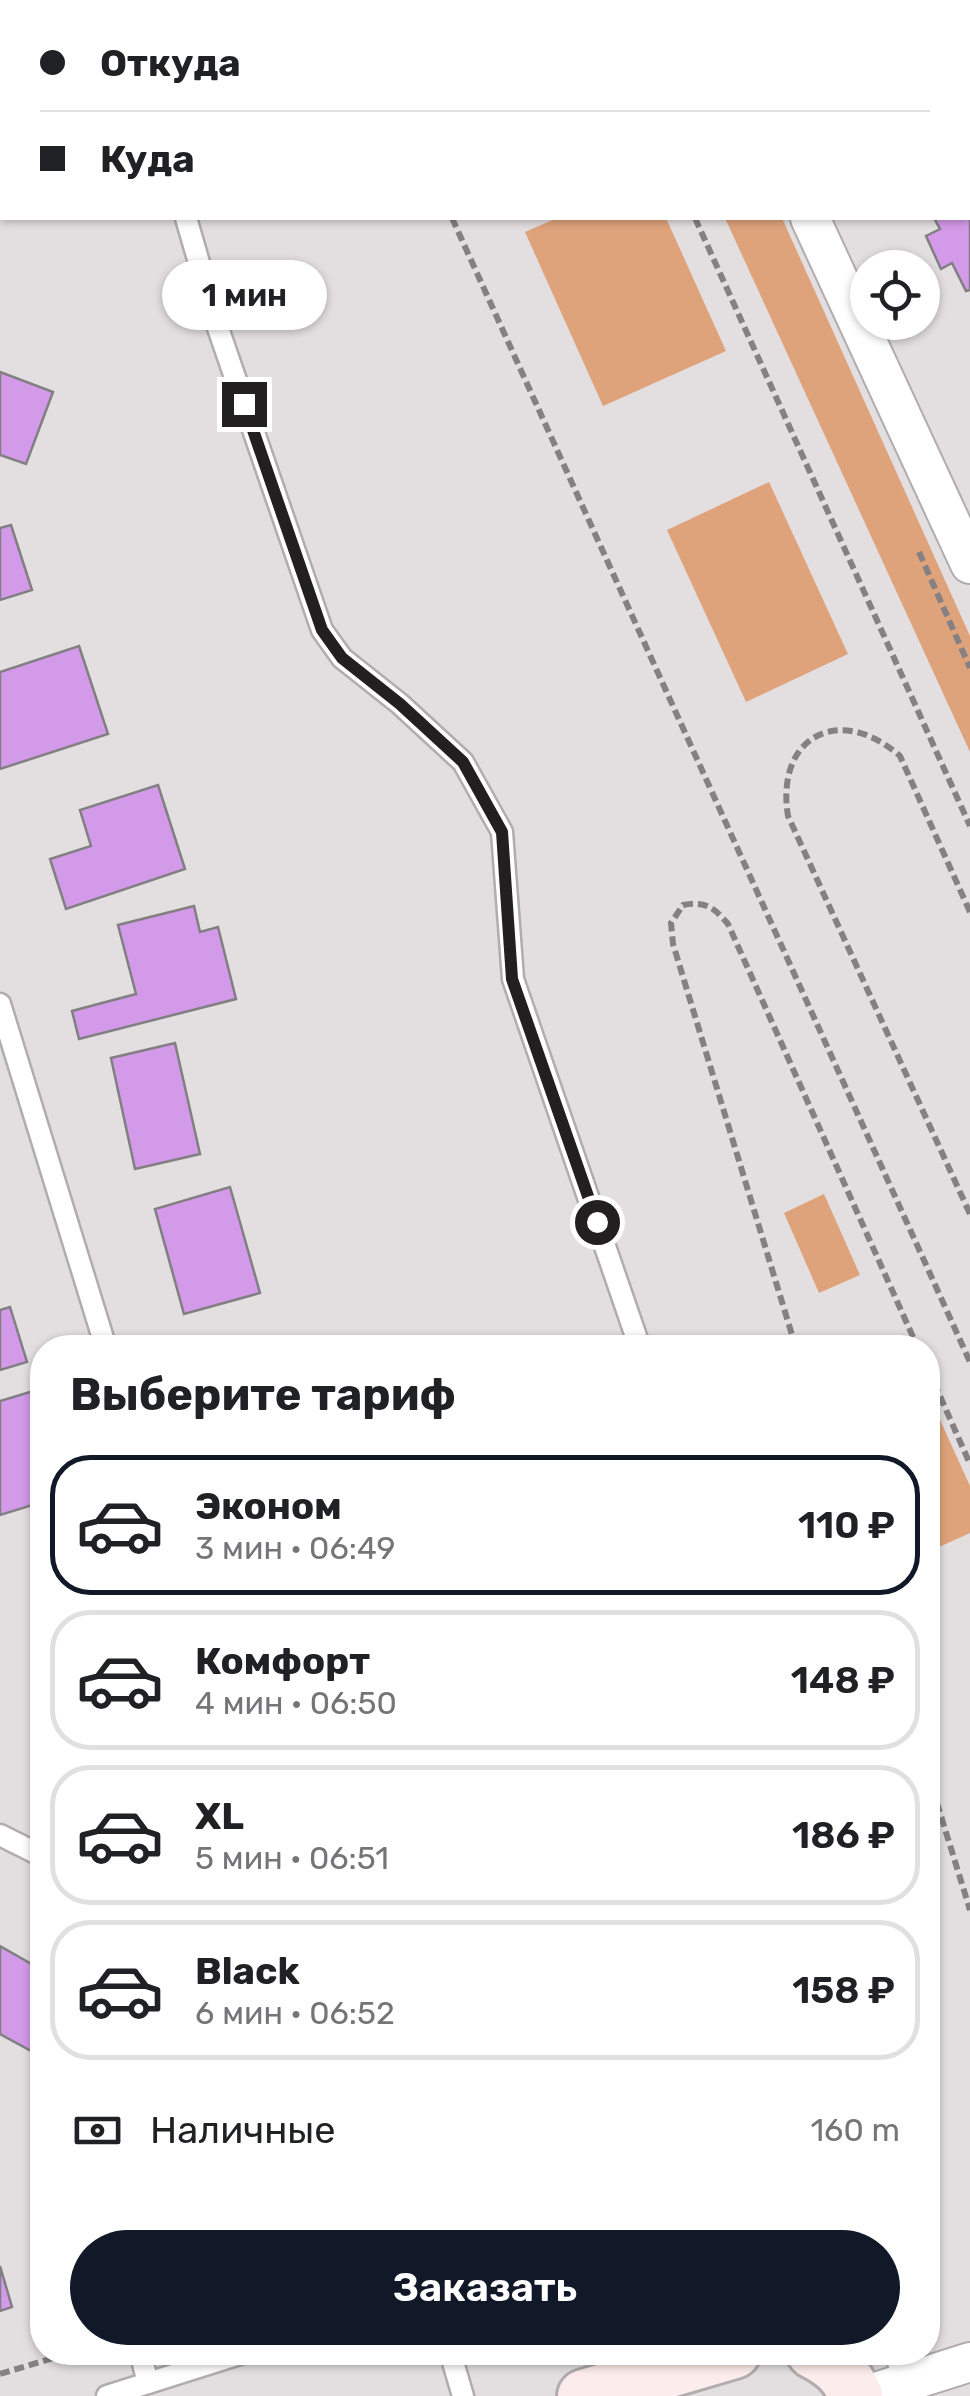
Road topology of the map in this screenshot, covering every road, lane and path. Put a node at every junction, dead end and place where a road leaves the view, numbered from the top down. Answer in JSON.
{"nodes":[{"id":1,"x":187,"y":220,"type":"edge"},
{"id":2,"x":453,"y":220,"type":"edge"},
{"id":3,"x":696,"y":220,"type":"edge"},
{"id":4,"x":811,"y":220,"type":"edge"},
{"id":5,"x":970,"y":564,"type":"edge"},
{"id":6,"x":970,"y":826,"type":"edge"},
{"id":7,"x":970,"y":912,"type":"edge"},
{"id":8,"x":0,"y":1004,"type":"edge"},
{"id":9,"x":970,"y":1214,"type":"edge"},
{"id":10,"x":102,"y":1335,"type":"edge"},
{"id":11,"x":635,"y":1335,"type":"edge"},
{"id":12,"x":792,"y":1335,"type":"edge"},
{"id":13,"x":912,"y":1335,"type":"edge"},
{"id":14,"x":970,"y":1362,"type":"edge"},
{"id":15,"x":940,"y":1396,"type":"edge"},
{"id":16,"x":970,"y":1464,"type":"edge"},
{"id":17,"x":940,"y":1813,"type":"edge"},
{"id":18,"x":0,"y":1835,"type":"edge"},
{"id":19,"x":30,"y":1850,"type":"edge"},
{"id":20,"x":970,"y":1910,"type":"edge"},
{"id":21,"x":970,"y":2362,"type":"edge"},
{"id":22,"x":30,"y":2365,"type":"edge"},
{"id":23,"x":143,"y":2365,"type":"edge"},
{"id":24,"x":205,"y":2365,"type":"edge"},
{"id":25,"x":454,"y":2365,"type":"edge"},
{"id":26,"x":690,"y":2365,"type":"edge"},
{"id":27,"x":837,"y":2365,"type":"edge"},
{"id":28,"x":0,"y":2374,"type":"edge"},
{"id":29,"x":885,"y":2377,"type":"edge"},
{"id":30,"x":148,"y":2383,"type":"junction"},
{"id":31,"x":108,"y":2396,"type":"edge"},
{"id":32,"x":463,"y":2396,"type":"edge"},
{"id":33,"x":584,"y":2396,"type":"edge"},
{"id":34,"x":864,"y":2396,"type":"edge"}],
"edges":[{"from":1,"to":11,"type":"lane"},
{"from":2,"to":14,"type":"path"},
{"from":3,"to":6,"type":"path"},
{"from":4,"to":5,"type":"street"},
{"from":7,"to":9,"type":"path"},
{"from":8,"to":10,"type":"lane"},
{"from":12,"to":13,"type":"path"},
{"from":15,"to":16,"type":"path"},
{"from":17,"to":20,"type":"path"},
{"from":18,"to":19,"type":"lane"},
{"from":21,"to":29,"type":"street"},
{"from":22,"to":28,"type":"path"},
{"from":23,"to":30,"type":"lane"},
{"from":24,"to":30,"type":"lane"},
{"from":25,"to":32,"type":"lane"},
{"from":26,"to":33,"type":"street"},
{"from":27,"to":29,"type":"street"},
{"from":29,"to":34,"type":"street"},
{"from":30,"to":31,"type":"lane"}]}
